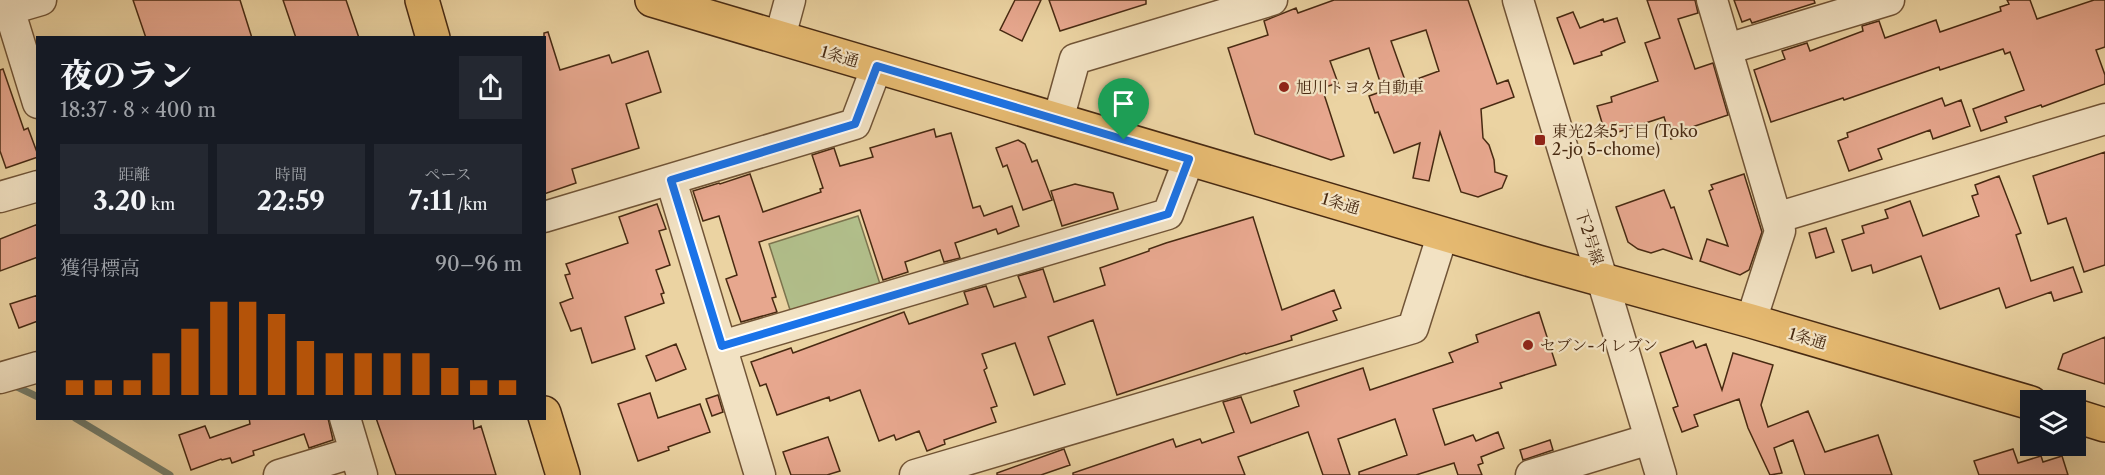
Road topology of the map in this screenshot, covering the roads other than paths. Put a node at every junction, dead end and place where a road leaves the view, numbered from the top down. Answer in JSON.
{"nodes":[{"id":1,"x":40,"y":0,"type":"edge"},
{"id":2,"x":422,"y":0,"type":"edge"},
{"id":3,"x":652,"y":0,"type":"edge"},
{"id":4,"x":790,"y":0,"type":"edge"},
{"id":5,"x":1272,"y":0,"type":"edge"},
{"id":6,"x":1518,"y":0,"type":"edge"},
{"id":7,"x":1712,"y":0,"type":"edge"},
{"id":8,"x":1889,"y":0,"type":"edge"},
{"id":9,"x":4,"y":11,"type":"edge"},
{"id":10,"x":432,"y":36,"type":"edge"},
{"id":11,"x":780,"y":37,"type":"junction"},
{"id":12,"x":1727,"y":49,"type":"junction"},
{"id":13,"x":877,"y":66,"type":"junction"},
{"id":14,"x":36,"y":98,"type":"edge"},
{"id":15,"x":2105,"y":119,"type":"edge"},
{"id":16,"x":1058,"y":120,"type":"junction"},
{"id":17,"x":1189,"y":159,"type":"junction"},
{"id":18,"x":671,"y":180,"type":"junction"},
{"id":19,"x":36,"y":187,"type":"edge"},
{"id":20,"x":0,"y":197,"type":"edge"},
{"id":21,"x":546,"y":216,"type":"edge"},
{"id":22,"x":1776,"y":218,"type":"junction"},
{"id":23,"x":1443,"y":233,"type":"junction"},
{"id":24,"x":1604,"y":281,"type":"junction"},
{"id":25,"x":1751,"y":321,"type":"junction"},
{"id":26,"x":722,"y":346,"type":"junction"},
{"id":27,"x":2020,"y":400,"type":"edge"},
{"id":28,"x":2086,"y":419,"type":"edge"},
{"id":29,"x":346,"y":420,"type":"edge"},
{"id":30,"x":546,"y":420,"type":"edge"},
{"id":31,"x":2105,"y":425,"type":"edge"},
{"id":32,"x":1650,"y":439,"type":"junction"},
{"id":33,"x":359,"y":464,"type":"edge"},
{"id":34,"x":279,"y":475,"type":"edge"},
{"id":35,"x":563,"y":475,"type":"edge"},
{"id":36,"x":760,"y":475,"type":"edge"},
{"id":37,"x":915,"y":475,"type":"edge"},
{"id":38,"x":1531,"y":475,"type":"edge"},
{"id":39,"x":1661,"y":475,"type":"edge"}],
"edges":[{"from":1,"to":9,"type":"street"},
{"from":2,"to":10,"type":"main road"},
{"from":3,"to":11,"type":"main road","name":"1条通"},
{"from":4,"to":11,"type":"street"},
{"from":5,"to":16,"type":"street"},
{"from":6,"to":24,"type":"street","name":"下2号線"},
{"from":7,"to":12,"type":"street"},
{"from":8,"to":12,"type":"street"},
{"from":9,"to":14,"type":"street"},
{"from":11,"to":13,"type":"main road","name":"1条通"},
{"from":12,"to":22,"type":"street"},
{"from":13,"to":16,"type":"main road","name":"1条通"},
{"from":13,"to":18,"type":"street"},
{"from":15,"to":22,"type":"street"},
{"from":16,"to":17,"type":"main road","name":"1条通"},
{"from":17,"to":23,"type":"main road","name":"1条通"},
{"from":17,"to":26,"type":"street"},
{"from":18,"to":21,"type":"street"},
{"from":18,"to":26,"type":"street"},
{"from":19,"to":20,"type":"street"},
{"from":22,"to":25,"type":"street"},
{"from":23,"to":24,"type":"main road","name":"1条通"},
{"from":23,"to":37,"type":"street"},
{"from":24,"to":25,"type":"main road","name":"1条通"},
{"from":24,"to":32,"type":"street","name":"下2号線"},
{"from":25,"to":27,"type":"main road","name":"1条通"},
{"from":26,"to":36,"type":"street"},
{"from":28,"to":31,"type":"main road"},
{"from":29,"to":33,"type":"street"},
{"from":30,"to":35,"type":"main road"},
{"from":32,"to":38,"type":"street"},
{"from":32,"to":39,"type":"street","name":"下2号線"},
{"from":33,"to":34,"type":"street"}]}
